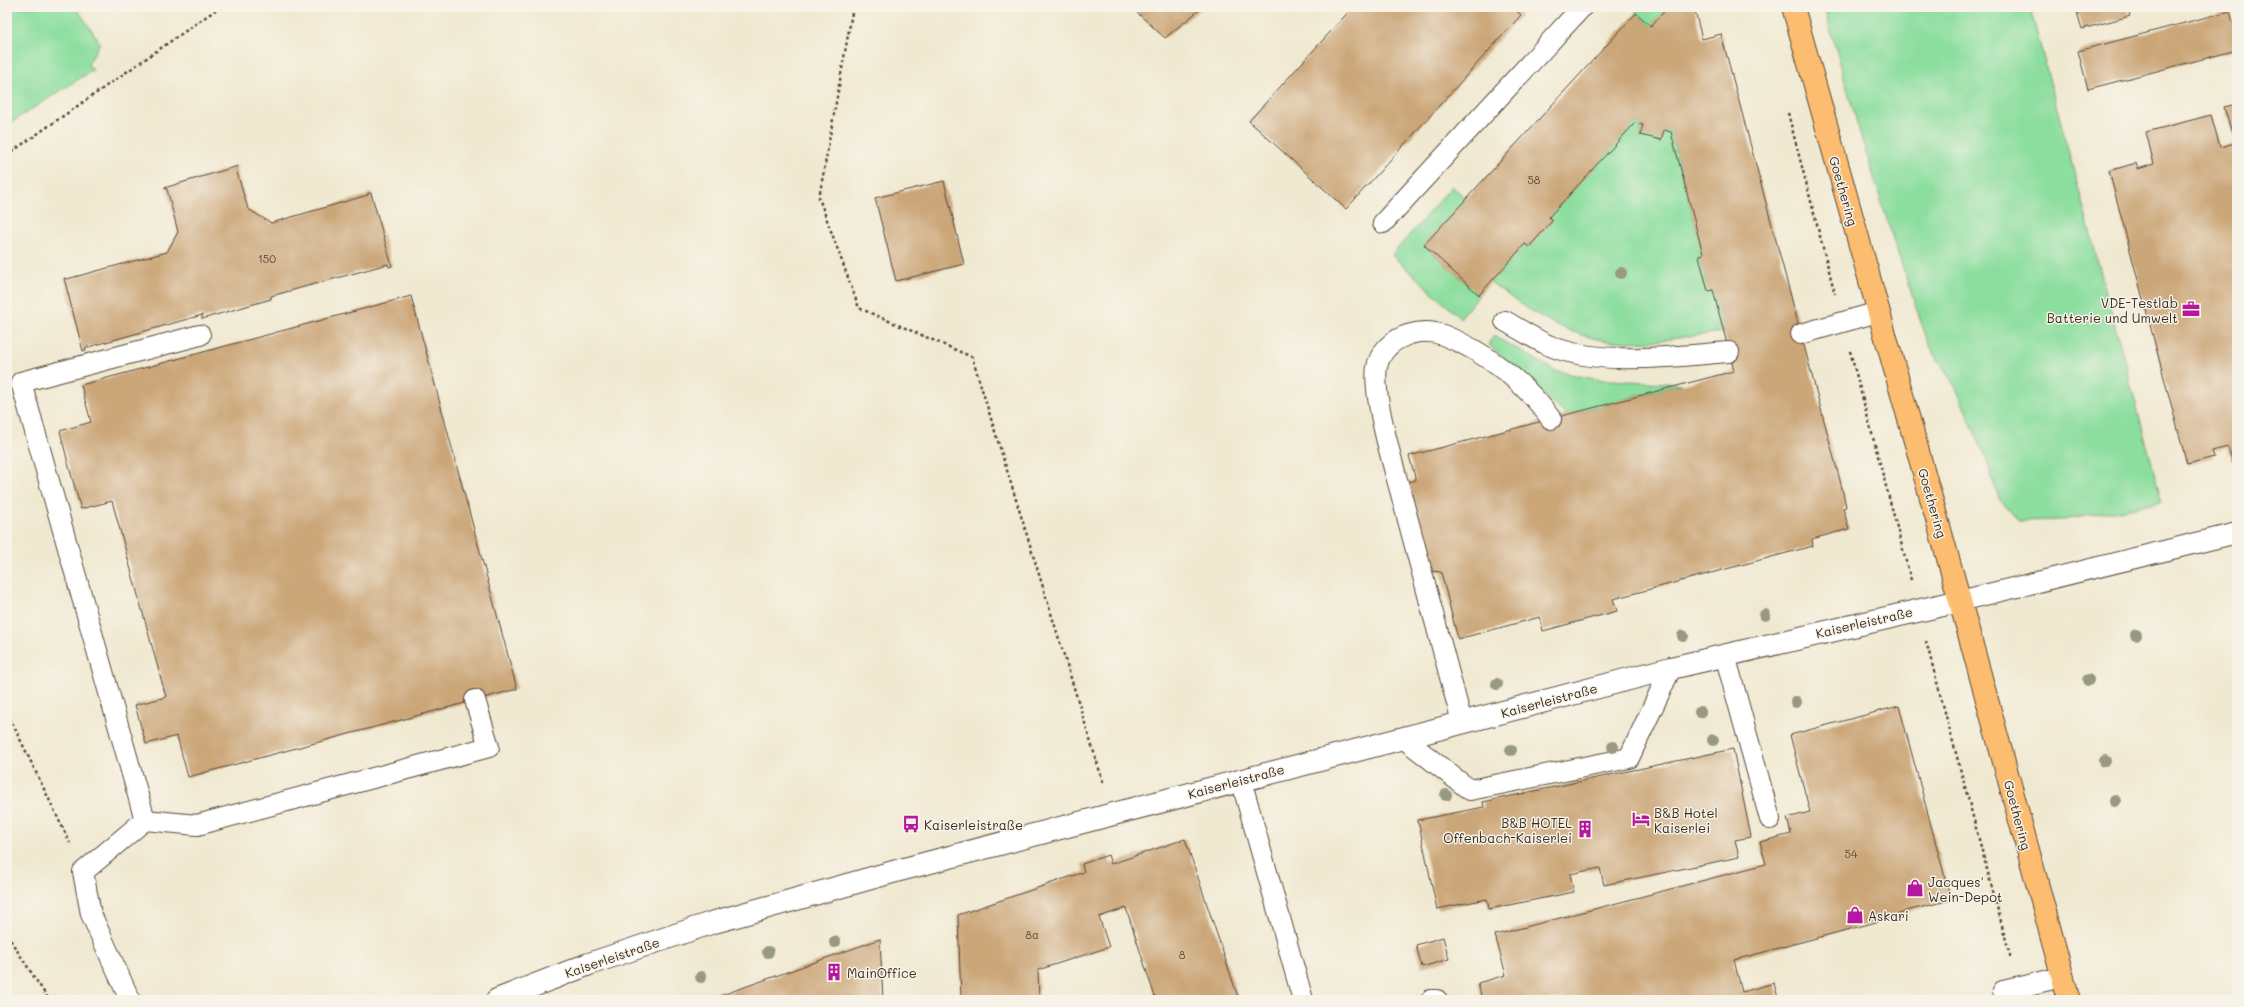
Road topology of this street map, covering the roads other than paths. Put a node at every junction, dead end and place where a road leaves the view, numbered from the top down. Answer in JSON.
{"nodes":[{"id":1,"x":1582,"y":7,"type":"edge"},
{"id":2,"x":1793,"y":7,"type":"edge"},
{"id":3,"x":1383,"y":223,"type":"dead end"},
{"id":4,"x":1878,"y":312,"type":"junction"},
{"id":5,"x":1505,"y":321,"type":"dead end"},
{"id":6,"x":1800,"y":334,"type":"dead end"},
{"id":7,"x":200,"y":335,"type":"dead end"},
{"id":8,"x":1729,"y":352,"type":"dead end"},
{"id":9,"x":1551,"y":419,"type":"dead end"},
{"id":10,"x":2237,"y":533,"type":"edge"},
{"id":11,"x":1960,"y":600,"type":"junction"},
{"id":12,"x":1725,"y":655,"type":"junction"},
{"id":13,"x":1671,"y":668,"type":"junction"},
{"id":14,"x":475,"y":700,"type":"dead end"},
{"id":15,"x":1462,"y":722,"type":"junction"},
{"id":16,"x":1403,"y":738,"type":"junction"},
{"id":17,"x":1241,"y":780,"type":"junction"},
{"id":18,"x":1770,"y":819,"type":"dead end"},
{"id":19,"x":145,"y":820,"type":"junction"},
{"id":20,"x":2062,"y":977,"type":"junction"},
{"id":21,"x":2010,"y":989,"type":"road end"},
{"id":22,"x":130,"y":1000,"type":"edge"},
{"id":23,"x":497,"y":1000,"type":"edge"},
{"id":24,"x":1303,"y":1000,"type":"edge"},
{"id":25,"x":1431,"y":1000,"type":"edge"},
{"id":26,"x":1437,"y":1000,"type":"edge"},
{"id":27,"x":2068,"y":1000,"type":"edge"}],
"edges":[{"from":1,"to":3,"type":"lane"},
{"from":2,"to":4,"type":"main road","name":"Goethering"},
{"from":4,"to":6,"type":"lane"},
{"from":4,"to":11,"type":"main road","name":"Goethering"},
{"from":5,"to":8,"type":"lane"},
{"from":7,"to":19,"type":"lane"},
{"from":9,"to":15,"type":"lane"},
{"from":10,"to":11,"type":"lane"},
{"from":11,"to":12,"type":"street","name":"Kaiserleistraße"},
{"from":11,"to":20,"type":"main road","name":"Goethering"},
{"from":12,"to":13,"type":"street","name":"Kaiserleistraße"},
{"from":12,"to":18,"type":"lane"},
{"from":13,"to":15,"type":"street","name":"Kaiserleistraße"},
{"from":13,"to":16,"type":"lane"},
{"from":14,"to":19,"type":"lane"},
{"from":15,"to":16,"type":"street","name":"Kaiserleistraße"},
{"from":16,"to":17,"type":"street","name":"Kaiserleistraße"},
{"from":17,"to":23,"type":"street","name":"Kaiserleistraße"},
{"from":17,"to":24,"type":"lane"},
{"from":19,"to":22,"type":"lane"},
{"from":20,"to":21,"type":"lane"},
{"from":20,"to":27,"type":"main road","name":"Goethering"},
{"from":25,"to":26,"type":"lane"}]}
